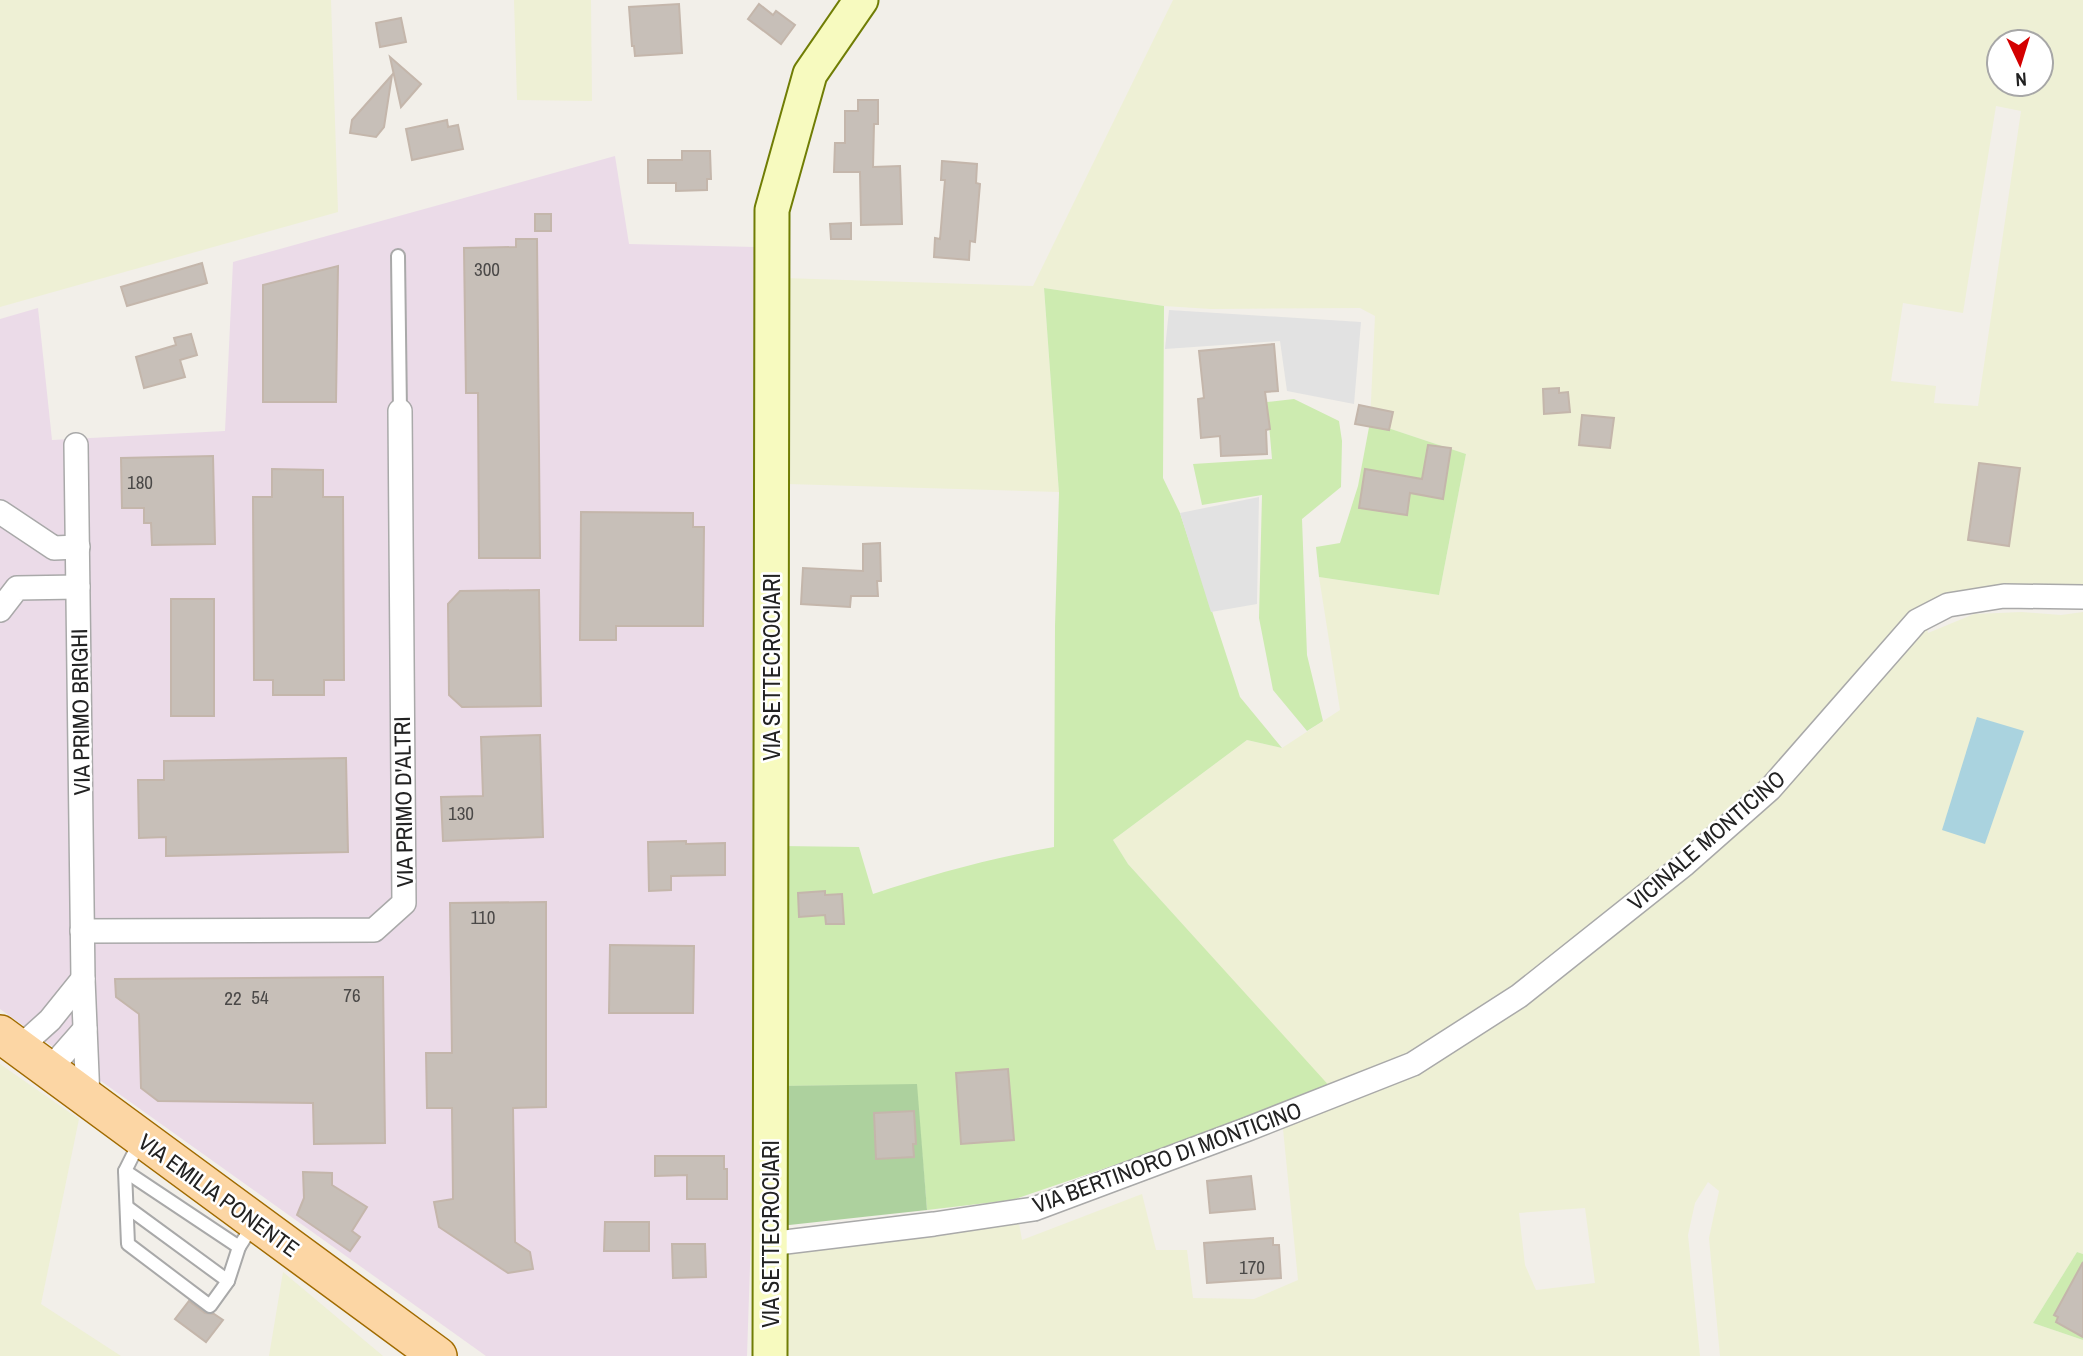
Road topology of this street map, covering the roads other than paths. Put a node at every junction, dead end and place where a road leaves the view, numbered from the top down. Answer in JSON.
{"nodes":[{"id":1,"x":861,"y":0,"type":"edge"},
{"id":2,"x":398,"y":256,"type":"dead end"},
{"id":3,"x":400,"y":411,"type":"joint"},
{"id":4,"x":76,"y":445,"type":"dead end"},
{"id":5,"x":0,"y":512,"type":"edge"},
{"id":6,"x":78,"y":547,"type":"junction"},
{"id":7,"x":78,"y":587,"type":"junction"},
{"id":8,"x":2083,"y":597,"type":"edge"},
{"id":9,"x":0,"y":610,"type":"edge"},
{"id":10,"x":82,"y":931,"type":"junction"},
{"id":11,"x":83,"y":979,"type":"junction"},
{"id":12,"x":50,"y":1020,"type":"junction"},
{"id":13,"x":85,"y":1029,"type":"junction"},
{"id":14,"x":10,"y":1041,"type":"edge"},
{"id":15,"x":49,"y":1070,"type":"junction"},
{"id":16,"x":1355,"y":1088,"type":"joint"},
{"id":17,"x":88,"y":1099,"type":"junction"},
{"id":18,"x":141,"y":1138,"type":"junction"},
{"id":19,"x":125,"y":1171,"type":"junction"},
{"id":20,"x":127,"y":1207,"type":"junction"},
{"id":21,"x":247,"y":1234,"type":"junction"},
{"id":22,"x":769,"y":1244,"type":"junction"},
{"id":23,"x":228,"y":1281,"type":"junction"},
{"id":24,"x":438,"y":1356,"type":"edge"},
{"id":25,"x":770,"y":1356,"type":"edge"}],
"edges":[{"from":1,"to":22,"type":"main road","name":"VIA SETTECROCIARI"},
{"from":2,"to":3,"type":"lane"},
{"from":3,"to":10,"type":"street","name":"VIA PRIMO D'ALTRI"},
{"from":4,"to":6,"type":"street","name":"VIA PRIMO BRIGHI"},
{"from":5,"to":6,"type":"street"},
{"from":6,"to":7,"type":"street","name":"VIA PRIMO BRIGHI"},
{"from":7,"to":9,"type":"street"},
{"from":7,"to":10,"type":"street","name":"VIA PRIMO BRIGHI"},
{"from":8,"to":16,"type":"street","name":"VICINALE MONTICINO"},
{"from":10,"to":11,"type":"street","name":"VIA PRIMO BRIGHI"},
{"from":11,"to":12,"type":"street"},
{"from":11,"to":13,"type":"street","name":"VIA PRIMO BRIGHI"},
{"from":12,"to":14,"type":"street"},
{"from":12,"to":15,"type":"street"},
{"from":13,"to":15,"type":"street"},
{"from":13,"to":17,"type":"street","name":"VIA PRIMO BRIGHI"},
{"from":14,"to":15,"type":"main road","name":"VIA EMILIA PONENTE"},
{"from":15,"to":17,"type":"main road","name":"VIA EMILIA PONENTE"},
{"from":16,"to":22,"type":"street","name":"VIA BERTINORO DI MONTICINO"},
{"from":17,"to":18,"type":"main road","name":"VIA EMILIA PONENTE"},
{"from":18,"to":19,"type":"lane"},
{"from":18,"to":21,"type":"main road","name":"VIA EMILIA PONENTE"},
{"from":19,"to":20,"type":"lane"},
{"from":19,"to":21,"type":"lane"},
{"from":20,"to":23,"type":"lane"},
{"from":20,"to":23,"type":"lane"},
{"from":21,"to":23,"type":"lane"},
{"from":21,"to":24,"type":"main road","name":"VIA EMILIA PONENTE"},
{"from":22,"to":25,"type":"main road","name":"VIA SETTECROCIARI"}]}
